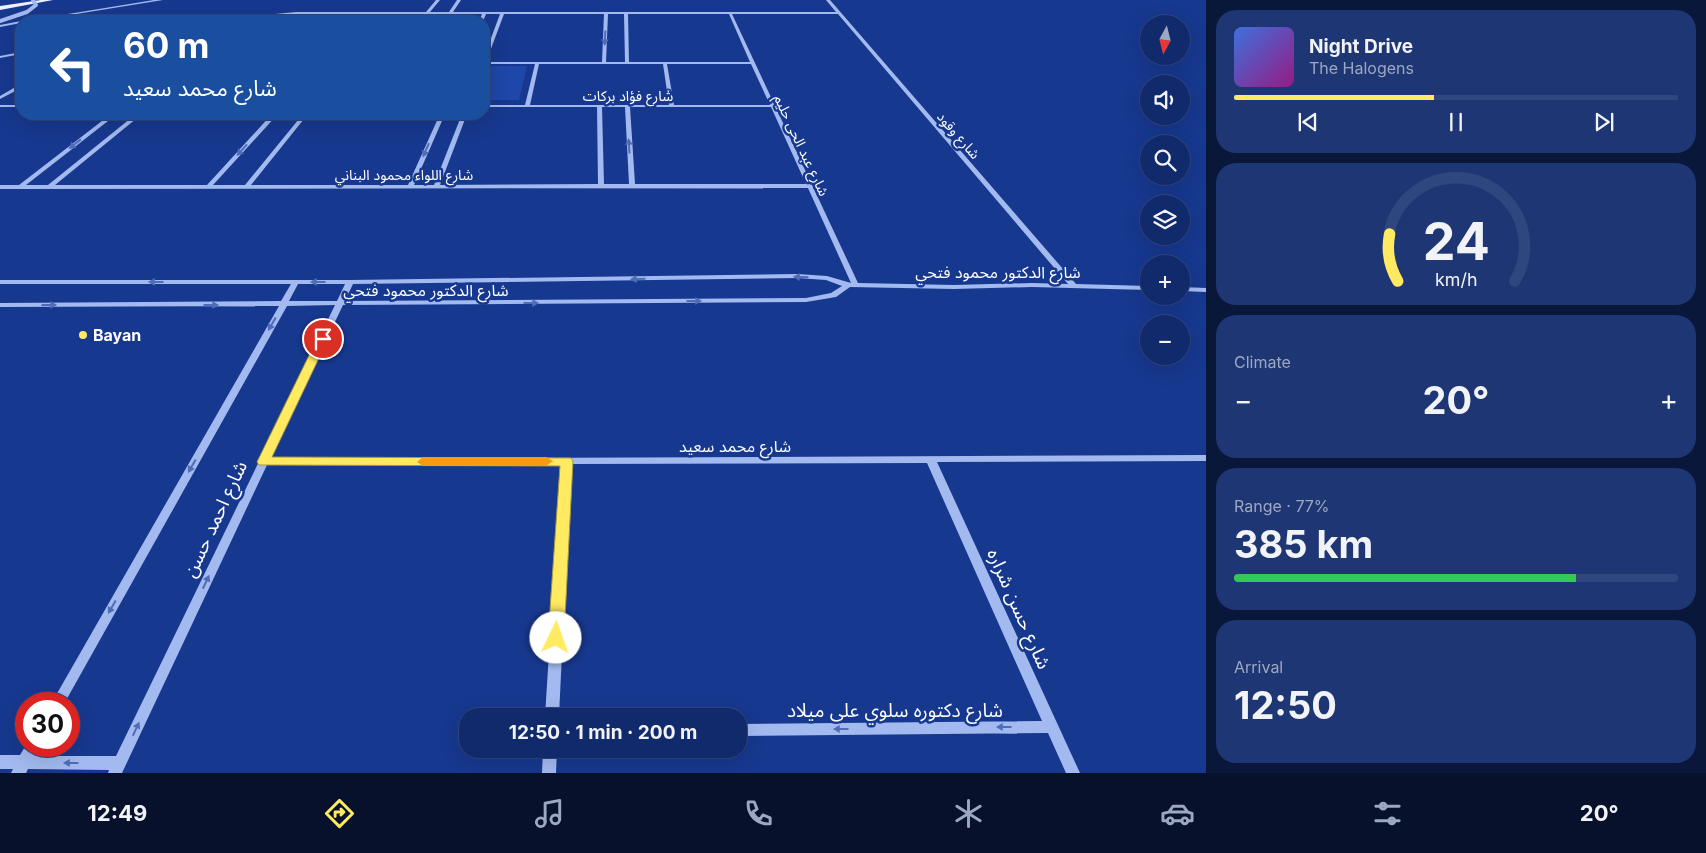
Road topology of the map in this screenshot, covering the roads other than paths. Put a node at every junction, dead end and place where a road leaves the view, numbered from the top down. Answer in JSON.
{"nodes":[{"id":1,"x":17,"y":0,"type":"edge"},
{"id":2,"x":34,"y":0,"type":"edge"},
{"id":3,"x":51,"y":0,"type":"edge"},
{"id":4,"x":161,"y":0,"type":"edge"},
{"id":5,"x":438,"y":0,"type":"edge"},
{"id":6,"x":459,"y":0,"type":"edge"},
{"id":7,"x":828,"y":0,"type":"edge"},
{"id":8,"x":0,"y":3,"type":"edge"},
{"id":9,"x":0,"y":9,"type":"edge"},
{"id":10,"x":366,"y":12,"type":"junction"},
{"id":11,"x":388,"y":12,"type":"junction"},
{"id":12,"x":428,"y":12,"type":"junction"},
{"id":13,"x":451,"y":12,"type":"junction"},
{"id":14,"x":486,"y":12,"type":"junction"},
{"id":15,"x":503,"y":12,"type":"junction"},
{"id":16,"x":606,"y":12,"type":"junction"},
{"id":17,"x":626,"y":13,"type":"junction"},
{"id":18,"x":730,"y":13,"type":"junction"},
{"id":19,"x":840,"y":13,"type":"junction"},
{"id":20,"x":272,"y":14,"type":"joint"},
{"id":21,"x":17,"y":15,"type":"edge"},
{"id":22,"x":65,"y":15,"type":"edge"},
{"id":23,"x":261,"y":15,"type":"edge"},
{"id":24,"x":364,"y":15,"type":"edge"},
{"id":25,"x":386,"y":15,"type":"edge"},
{"id":26,"x":484,"y":15,"type":"edge"},
{"id":27,"x":15,"y":16,"type":"edge"},
{"id":28,"x":0,"y":21,"type":"edge"},
{"id":29,"x":15,"y":23,"type":"edge"},
{"id":30,"x":0,"y":26,"type":"edge"},
{"id":31,"x":490,"y":46,"type":"edge"},
{"id":32,"x":15,"y":54,"type":"edge"},
{"id":33,"x":0,"y":57,"type":"edge"},
{"id":34,"x":490,"y":62,"type":"edge"},
{"id":35,"x":537,"y":63,"type":"junction"},
{"id":36,"x":604,"y":63,"type":"junction"},
{"id":37,"x":627,"y":63,"type":"junction"},
{"id":38,"x":665,"y":63,"type":"junction"},
{"id":39,"x":752,"y":63,"type":"junction"},
{"id":40,"x":15,"y":89,"type":"edge"},
{"id":41,"x":0,"y":98,"type":"edge"},
{"id":42,"x":0,"y":106,"type":"edge"},
{"id":43,"x":15,"y":106,"type":"edge"},
{"id":44,"x":490,"y":106,"type":"edge"},
{"id":45,"x":527,"y":106,"type":"junction"},
{"id":46,"x":599,"y":106,"type":"junction"},
{"id":47,"x":627,"y":106,"type":"junction"},
{"id":48,"x":672,"y":106,"type":"junction"},
{"id":49,"x":772,"y":106,"type":"junction"},
{"id":50,"x":106,"y":120,"type":"edge"},
{"id":51,"x":132,"y":120,"type":"edge"},
{"id":52,"x":269,"y":120,"type":"edge"},
{"id":53,"x":300,"y":120,"type":"edge"},
{"id":54,"x":439,"y":120,"type":"edge"},
{"id":55,"x":462,"y":120,"type":"edge"},
{"id":56,"x":601,"y":186,"type":"junction"},
{"id":57,"x":632,"y":186,"type":"junction"},
{"id":58,"x":809,"y":186,"type":"junction"},
{"id":59,"x":0,"y":187,"type":"edge"},
{"id":60,"x":20,"y":187,"type":"junction"},
{"id":61,"x":49,"y":187,"type":"junction"},
{"id":62,"x":208,"y":187,"type":"junction"},
{"id":63,"x":246,"y":187,"type":"junction"},
{"id":64,"x":410,"y":187,"type":"junction"},
{"id":65,"x":436,"y":187,"type":"junction"},
{"id":66,"x":0,"y":282,"type":"edge"},
{"id":67,"x":296,"y":282,"type":"junction"},
{"id":68,"x":350,"y":282,"type":"junction"},
{"id":69,"x":1072,"y":285,"type":"junction"},
{"id":70,"x":852,"y":286,"type":"junction"},
{"id":71,"x":1140,"y":288,"type":"edge"},
{"id":72,"x":1190,"y":289,"type":"edge"},
{"id":73,"x":1206,"y":290,"type":"edge"},
{"id":74,"x":284,"y":304,"type":"junction"},
{"id":75,"x":340,"y":304,"type":"junction"},
{"id":76,"x":0,"y":305,"type":"edge"},
{"id":77,"x":1206,"y":458,"type":"edge"},
{"id":78,"x":931,"y":460,"type":"junction"},
{"id":79,"x":566,"y":461,"type":"junction"},
{"id":80,"x":263,"y":462,"type":"junction"},
{"id":81,"x":64,"y":692,"type":"edge"},
{"id":82,"x":552,"y":708,"type":"edge"},
{"id":83,"x":1052,"y":727,"type":"junction"},
{"id":84,"x":747,"y":730,"type":"edge"},
{"id":85,"x":27,"y":757,"type":"edge"},
{"id":86,"x":550,"y":758,"type":"edge"},
{"id":87,"x":0,"y":762,"type":"edge"},
{"id":88,"x":21,"y":768,"type":"edge"},
{"id":89,"x":118,"y":768,"type":"edge"},
{"id":90,"x":549,"y":773,"type":"edge"},
{"id":91,"x":1074,"y":773,"type":"edge"}],
"edges":[{"from":1,"to":8,"type":"main road"},
{"from":2,"to":21,"type":"street","bridge":true},
{"from":3,"to":9,"type":"main road"},
{"from":4,"to":22,"type":"street"},
{"from":5,"to":12,"type":"street"},
{"from":6,"to":13,"type":"street"},
{"from":7,"to":19,"type":"street","name":"شارع وقود"},
{"from":10,"to":11,"type":"street"},
{"from":10,"to":20,"type":"street"},
{"from":10,"to":24,"type":"street"},
{"from":11,"to":12,"type":"street"},
{"from":11,"to":25,"type":"street"},
{"from":12,"to":13,"type":"street"},
{"from":13,"to":14,"type":"street"},
{"from":14,"to":15,"type":"street"},
{"from":14,"to":26,"type":"street"},
{"from":15,"to":16,"type":"street"},
{"from":15,"to":31,"type":"street"},
{"from":16,"to":17,"type":"street"},
{"from":16,"to":36,"type":"street","one_way":true},
{"from":17,"to":18,"type":"street"},
{"from":17,"to":37,"type":"street"},
{"from":18,"to":19,"type":"street"},
{"from":18,"to":39,"type":"street","name":"شارع عبد الحى حليم"},
{"from":19,"to":69,"type":"street","name":"شارع وقود"},
{"from":20,"to":23,"type":"street"},
{"from":27,"to":28,"type":"street","bridge":true},
{"from":29,"to":30,"type":"street"},
{"from":32,"to":33,"type":"street"},
{"from":34,"to":35,"type":"street"},
{"from":35,"to":36,"type":"street"},
{"from":35,"to":45,"type":"street"},
{"from":36,"to":37,"type":"street"},
{"from":37,"to":38,"type":"street"},
{"from":38,"to":39,"type":"street"},
{"from":38,"to":48,"type":"street"},
{"from":39,"to":49,"type":"street","name":"شارع عبد الحى حليم"},
{"from":40,"to":41,"type":"street"},
{"from":42,"to":43,"type":"street"},
{"from":44,"to":45,"type":"street","name":"شارع فؤاد بركات"},
{"from":45,"to":46,"type":"street","name":"شارع فؤاد بركات"},
{"from":46,"to":47,"type":"street","name":"شارع فؤاد بركات"},
{"from":46,"to":56,"type":"street"},
{"from":47,"to":48,"type":"street","name":"شارع فؤاد بركات"},
{"from":57,"to":47,"type":"street","one_way":true},
{"from":48,"to":49,"type":"street","name":"شارع فؤاد بركات"},
{"from":49,"to":58,"type":"street","name":"شارع عبد الحى حليم"},
{"from":50,"to":60,"type":"street","one_way":true},
{"from":51,"to":61,"type":"street"},
{"from":52,"to":62,"type":"street","one_way":true},
{"from":53,"to":63,"type":"street"},
{"from":54,"to":64,"type":"street","one_way":true},
{"from":55,"to":65,"type":"street"},
{"from":56,"to":57,"type":"street","name":"شارع اللواء محمود البناني"},
{"from":56,"to":65,"type":"street","name":"شارع اللواء محمود البناني"},
{"from":57,"to":58,"type":"street","name":"شارع اللواء محمود البناني"},
{"from":58,"to":70,"type":"street","name":"شارع عبد الحى حليم"},
{"from":59,"to":60,"type":"street","name":"شارع اللواء محمود البناني"},
{"from":60,"to":61,"type":"street","name":"شارع اللواء محمود البناني"},
{"from":61,"to":62,"type":"street","name":"شارع اللواء محمود البناني"},
{"from":62,"to":63,"type":"street","name":"شارع اللواء محمود البناني"},
{"from":63,"to":64,"type":"street","name":"شارع اللواء محمود البناني"},
{"from":64,"to":65,"type":"street","name":"شارع اللواء محمود البناني"},
{"from":67,"to":66,"type":"street","name":"شارع الدكتور محمود فتحي","one_way":true},
{"from":68,"to":67,"type":"street","name":"شارع الدكتور محمود فتحي","one_way":true},
{"from":67,"to":74,"type":"street"},
{"from":70,"to":68,"type":"street","name":"شارع الدكتور محمود فتحي","one_way":true},
{"from":68,"to":75,"type":"street","name":"شارع احمد حسن"},
{"from":69,"to":70,"type":"street","name":"شارع الدكتور محمود فتحي"},
{"from":69,"to":71,"type":"street","name":"شارع الدكتور محمود فتحي"},
{"from":75,"to":70,"type":"street","name":"شارع الدكتور محمود فتحي","one_way":true},
{"from":72,"to":73,"type":"street"},
{"from":74,"to":75,"type":"street","name":"شارع الدكتور محمود فتحي"},
{"from":76,"to":74,"type":"street","name":"شارع الدكتور محمود فتحي","one_way":true},
{"from":74,"to":81,"type":"street","one_way":true},
{"from":75,"to":80,"type":"street","name":"شارع احمد حسن"},
{"from":77,"to":78,"type":"street","name":"شارع محمد سعيد"},
{"from":78,"to":79,"type":"street","name":"شارع محمد سعيد"},
{"from":78,"to":83,"type":"street","name":"شارع حسن شراره"},
{"from":79,"to":80,"type":"street","name":"شارع محمد سعيد"},
{"from":79,"to":82,"type":"street"},
{"from":89,"to":80,"type":"street","name":"شارع احمد حسن","one_way":true},
{"from":83,"to":84,"type":"street","name":"شارع دكتوره سلوي على ميلاد","one_way":true},
{"from":83,"to":91,"type":"street","name":"شارع حسن شراره"},
{"from":85,"to":88,"type":"street"},
{"from":86,"to":90,"type":"street"},
{"from":87,"to":88,"type":"street"},
{"from":89,"to":88,"type":"street","one_way":true}]}
